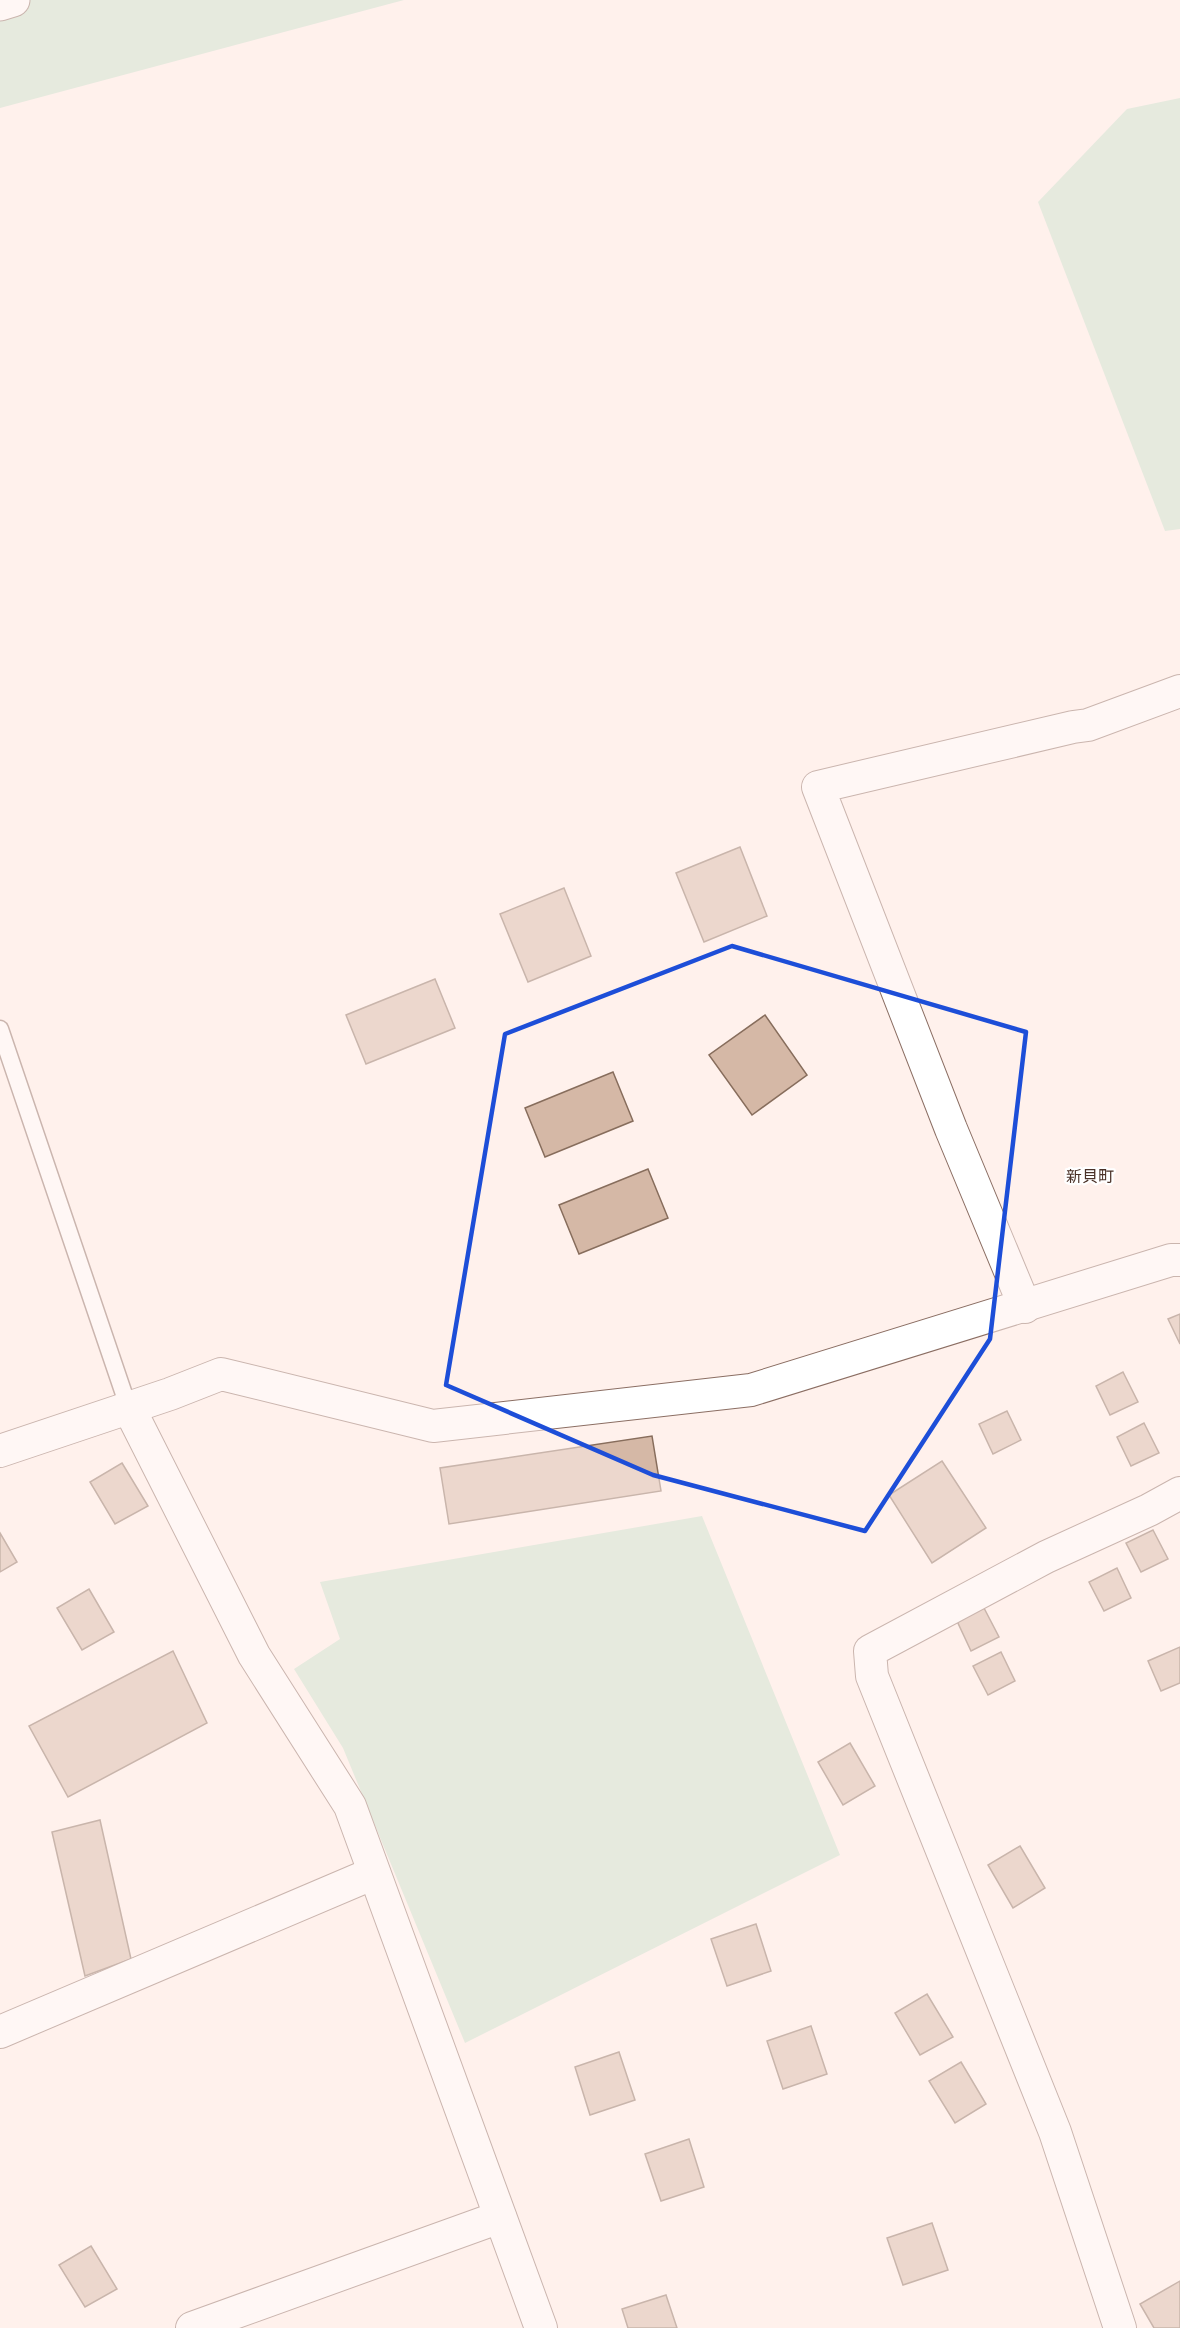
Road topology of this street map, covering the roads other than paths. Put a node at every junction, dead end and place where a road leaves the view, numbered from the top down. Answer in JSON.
{"nodes":[{"id":1,"x":13,"y":0,"type":"edge"},
{"id":2,"x":0,"y":4,"type":"edge"},
{"id":3,"x":1180,"y":691,"type":"edge"},
{"id":4,"x":0,"y":1029,"type":"edge"},
{"id":5,"x":1180,"y":1260,"type":"edge"},
{"id":6,"x":1025,"y":1307,"type":"junction"},
{"id":7,"x":128,"y":1406,"type":"junction"},
{"id":8,"x":0,"y":1450,"type":"edge"},
{"id":9,"x":1180,"y":1493,"type":"edge"},
{"id":10,"x":374,"y":1873,"type":"junction"},
{"id":11,"x":0,"y":2032,"type":"edge"},
{"id":12,"x":501,"y":2217,"type":"junction"},
{"id":13,"x":192,"y":2328,"type":"edge"},
{"id":14,"x":541,"y":2328,"type":"edge"},
{"id":15,"x":1120,"y":2328,"type":"edge"}],
"edges":[{"from":1,"to":2,"type":"main road"},
{"from":3,"to":6,"type":"street"},
{"from":4,"to":7,"type":"lane"},
{"from":5,"to":6,"type":"street"},
{"from":6,"to":7,"type":"street"},
{"from":7,"to":8,"type":"street"},
{"from":7,"to":10,"type":"street"},
{"from":9,"to":15,"type":"street"},
{"from":10,"to":11,"type":"street"},
{"from":10,"to":12,"type":"street"},
{"from":12,"to":13,"type":"street"},
{"from":12,"to":14,"type":"street"}]}
